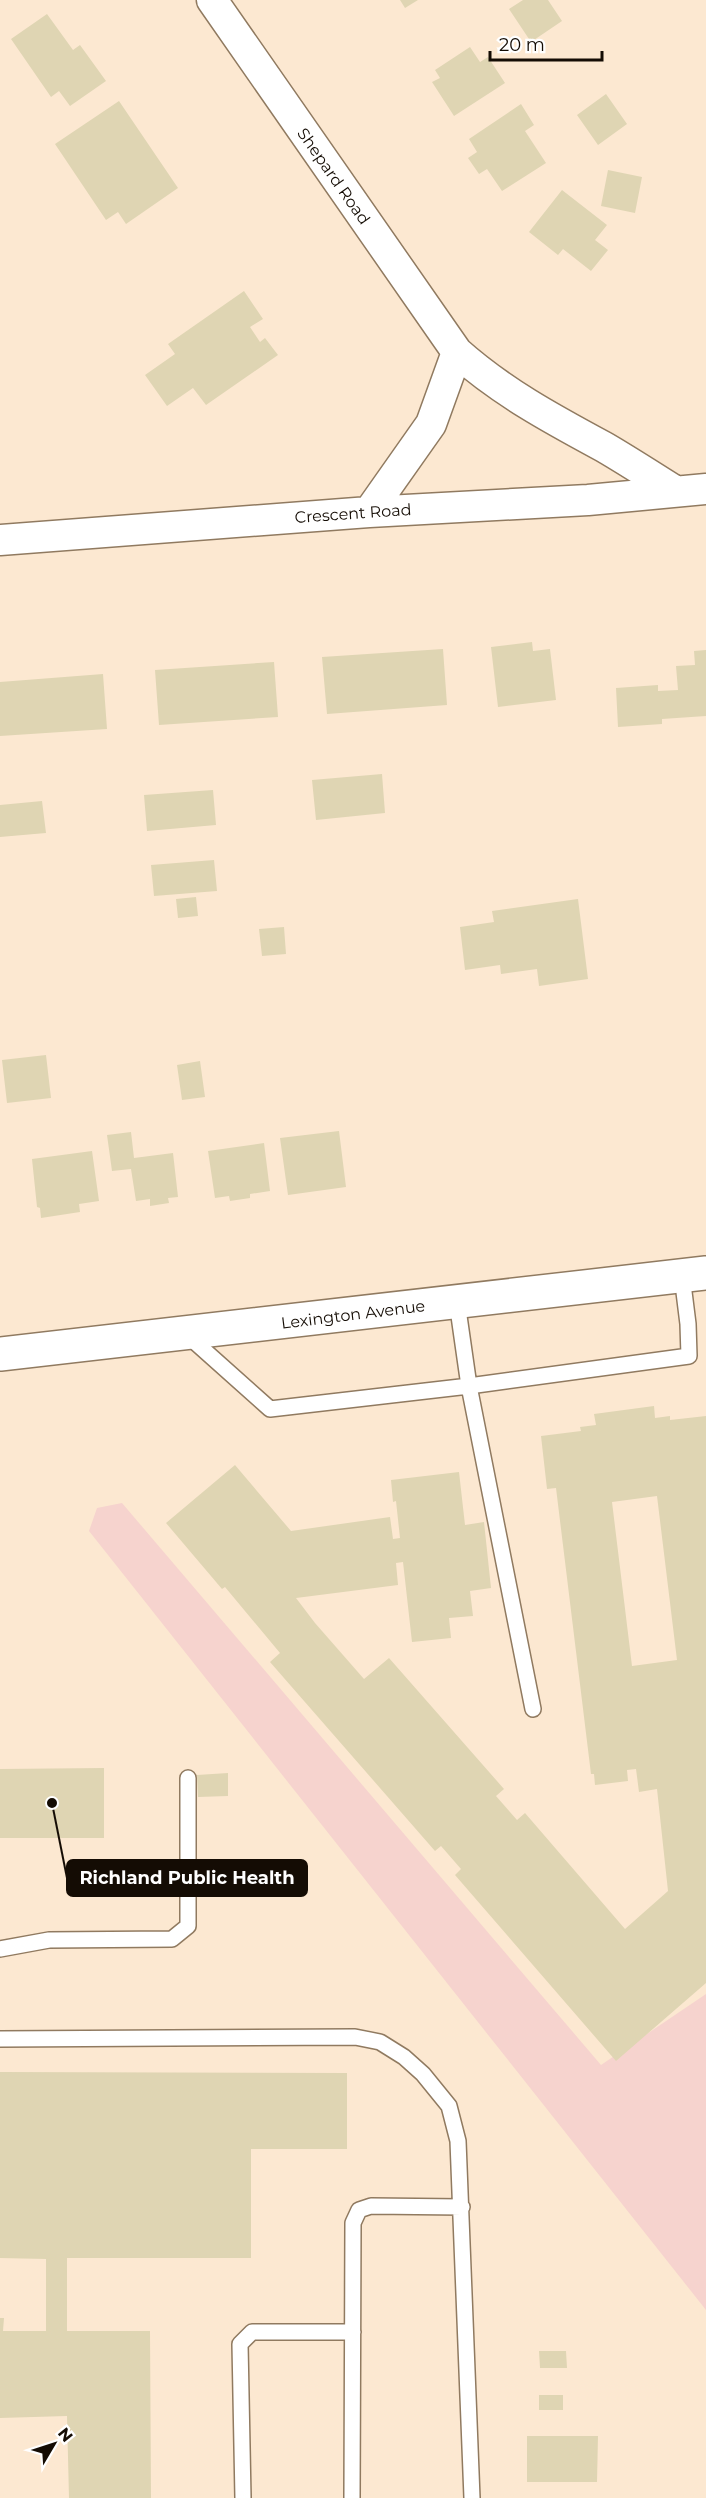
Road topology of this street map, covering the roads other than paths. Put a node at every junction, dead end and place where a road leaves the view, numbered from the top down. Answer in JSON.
{"nodes":[{"id":1,"x":212,"y":0,"type":"edge"},
{"id":2,"x":457,"y":352,"type":"junction"},
{"id":3,"x":706,"y":489,"type":"edge"},
{"id":4,"x":675,"y":491,"type":"junction"},
{"id":5,"x":369,"y":512,"type":"junction"},
{"id":6,"x":0,"y":540,"type":"edge"},
{"id":7,"x":694,"y":1274,"type":"edge"},
{"id":8,"x":458,"y":1302,"type":"junction"},
{"id":9,"x":186,"y":1334,"type":"junction"},
{"id":10,"x":0,"y":1354,"type":"edge"},
{"id":11,"x":470,"y":1386,"type":"junction"},
{"id":12,"x":533,"y":1709,"type":"dead end"},
{"id":13,"x":188,"y":1778,"type":"dead end"},
{"id":14,"x":0,"y":1949,"type":"edge"},
{"id":15,"x":0,"y":2039,"type":"edge"},
{"id":16,"x":462,"y":2207,"type":"junction"},
{"id":17,"x":353,"y":2332,"type":"junction"},
{"id":18,"x":243,"y":2498,"type":"edge"},
{"id":19,"x":352,"y":2498,"type":"edge"},
{"id":20,"x":472,"y":2498,"type":"edge"}],
"edges":[{"from":1,"to":2,"type":"street","name":"Shepard Road"},
{"from":2,"to":4,"type":"street","name":"Shepard Road"},
{"from":2,"to":5,"type":"street"},
{"from":3,"to":4,"type":"street","name":"Crescent Road"},
{"from":4,"to":5,"type":"street","name":"Crescent Road"},
{"from":5,"to":6,"type":"street","name":"Crescent Road"},
{"from":7,"to":8,"type":"main road","name":"Lexington Avenue"},
{"from":7,"to":11,"type":"lane"},
{"from":8,"to":9,"type":"main road","name":"Lexington Avenue"},
{"from":8,"to":11,"type":"lane"},
{"from":9,"to":10,"type":"main road","name":"Lexington Avenue"},
{"from":9,"to":11,"type":"lane"},
{"from":11,"to":12,"type":"lane"},
{"from":13,"to":14,"type":"lane"},
{"from":15,"to":16,"type":"lane"},
{"from":16,"to":17,"type":"lane"},
{"from":16,"to":20,"type":"lane"},
{"from":17,"to":18,"type":"lane"},
{"from":17,"to":19,"type":"lane"}]}
